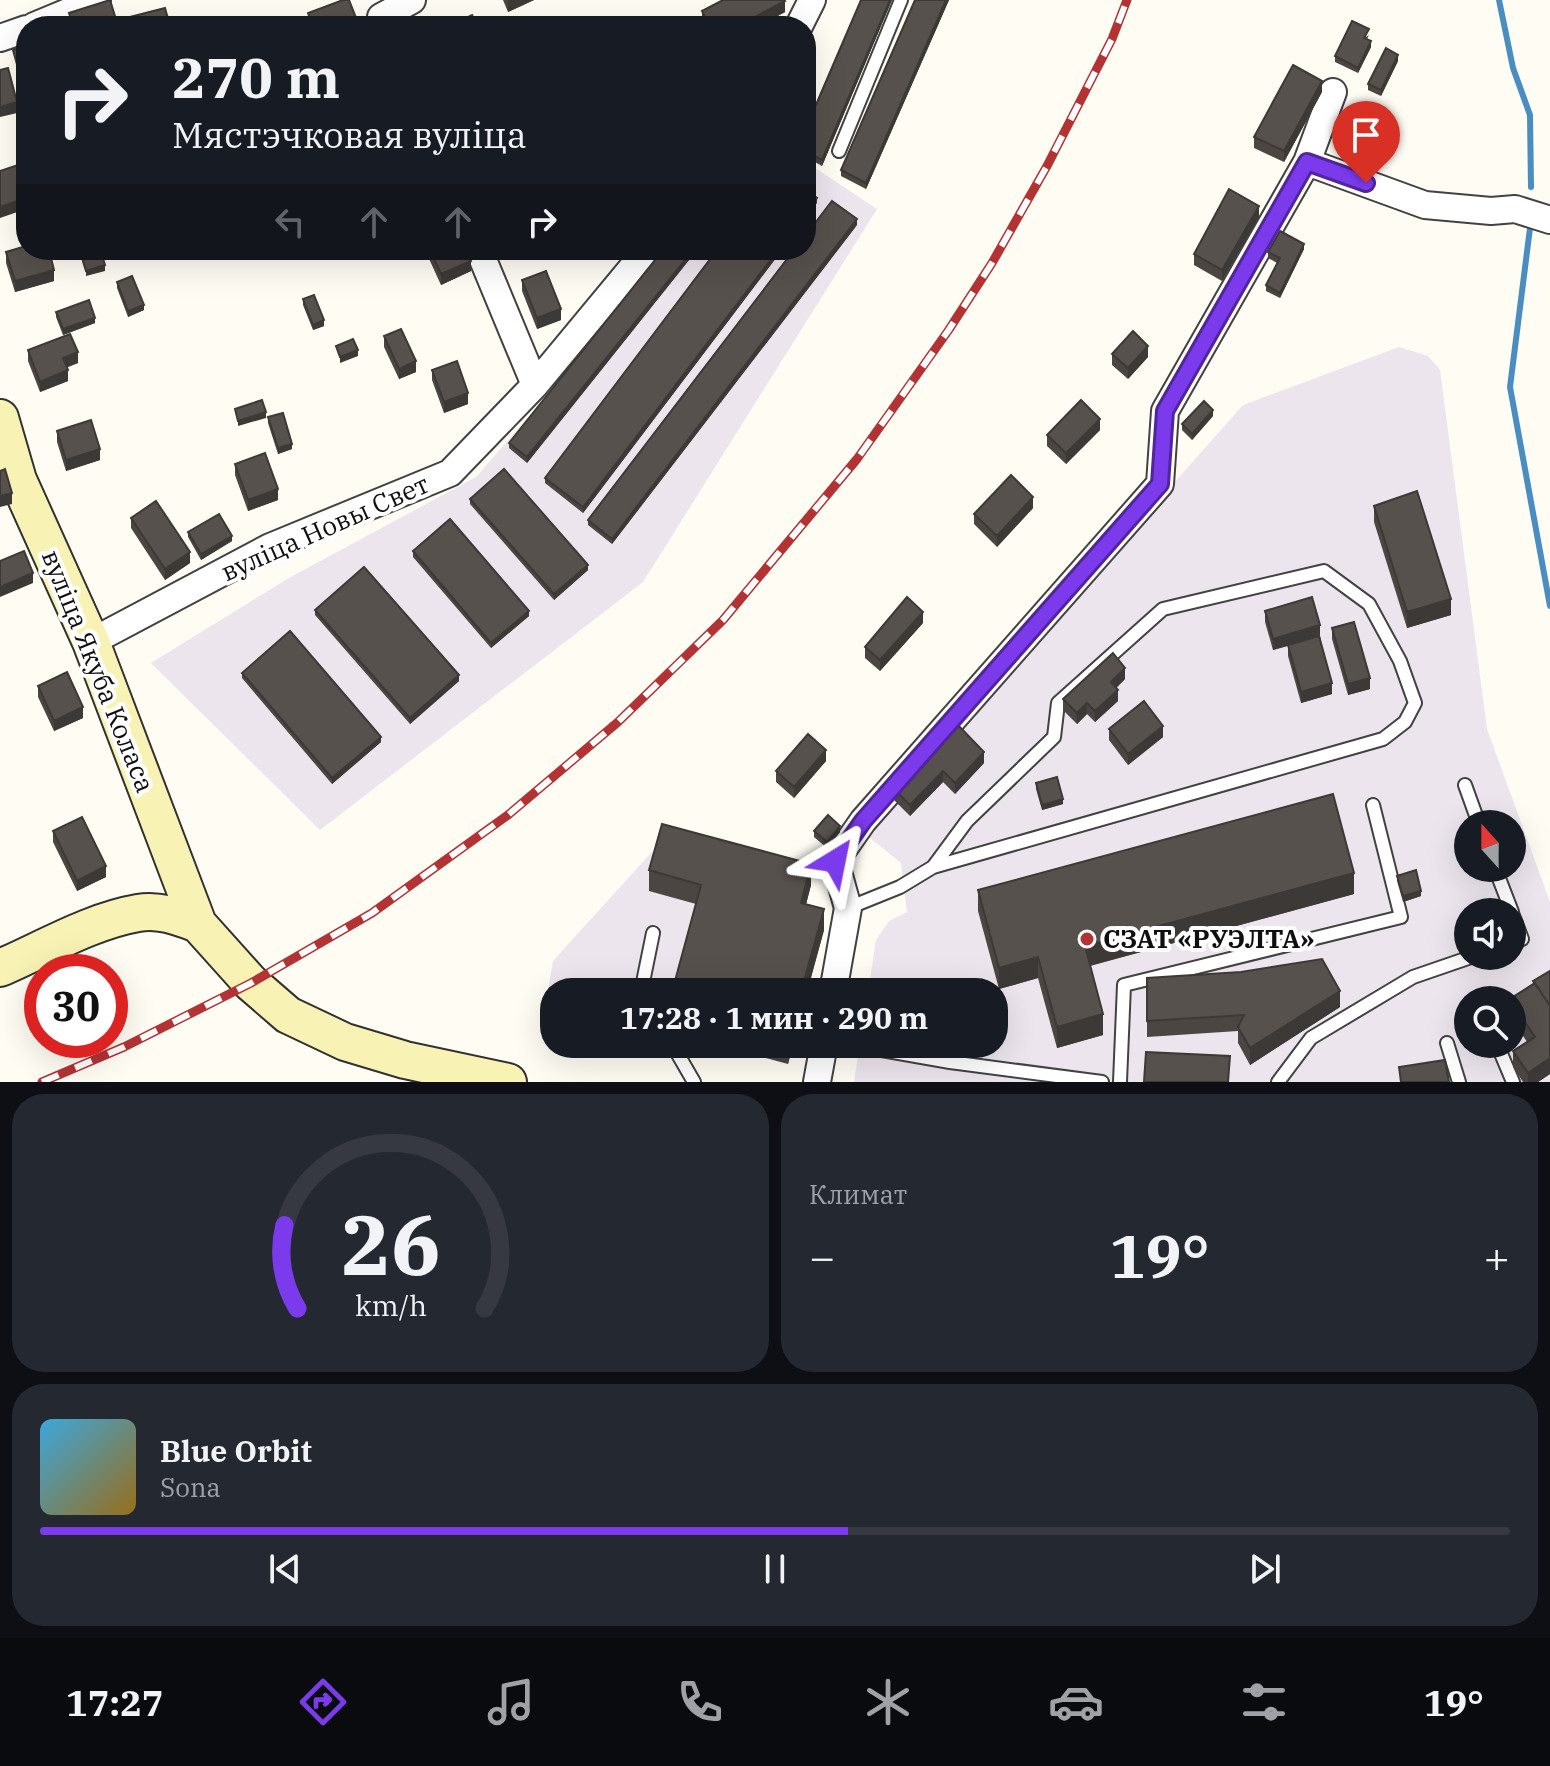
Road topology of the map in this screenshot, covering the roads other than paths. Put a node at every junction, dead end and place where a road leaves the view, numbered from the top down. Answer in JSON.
{"nodes":[{"id":1,"x":97,"y":0,"type":"edge"},
{"id":2,"x":412,"y":0,"type":"edge"},
{"id":3,"x":901,"y":0,"type":"edge"},
{"id":4,"x":380,"y":14,"type":"edge"},
{"id":5,"x":58,"y":16,"type":"edge"},
{"id":6,"x":1333,"y":92,"type":"dead end"},
{"id":7,"x":839,"y":151,"type":"dead end"},
{"id":8,"x":1307,"y":162,"type":"junction"},
{"id":9,"x":1550,"y":220,"type":"edge"},
{"id":10,"x":483,"y":260,"type":"edge"},
{"id":11,"x":639,"y":260,"type":"edge"},
{"id":12,"x":535,"y":385,"type":"junction"},
{"id":13,"x":0,"y":418,"type":"edge"},
{"id":14,"x":91,"y":642,"type":"junction"},
{"id":15,"x":1465,"y":785,"type":"dead end"},
{"id":16,"x":1373,"y":805,"type":"dead end"},
{"id":17,"x":1474,"y":810,"type":"edge"},
{"id":18,"x":933,"y":867,"type":"junction"},
{"id":19,"x":848,"y":908,"type":"junction"},
{"id":20,"x":198,"y":924,"type":"junction"},
{"id":21,"x":653,"y":933,"type":"dead end"},
{"id":22,"x":1454,"y":963,"type":"edge"},
{"id":23,"x":0,"y":968,"type":"edge"},
{"id":24,"x":644,"y":978,"type":"edge"},
{"id":25,"x":836,"y":978,"type":"edge"},
{"id":26,"x":1447,"y":1043,"type":"dead end"},
{"id":27,"x":680,"y":1058,"type":"edge"},
{"id":28,"x":821,"y":1058,"type":"edge"},
{"id":29,"x":927,"y":1058,"type":"edge"},
{"id":30,"x":1503,"y":1058,"type":"edge"},
{"id":31,"x":508,"y":1082,"type":"edge"},
{"id":32,"x":694,"y":1082,"type":"edge"},
{"id":33,"x":817,"y":1082,"type":"edge"},
{"id":34,"x":1102,"y":1082,"type":"edge"},
{"id":35,"x":1120,"y":1082,"type":"edge"},
{"id":36,"x":1278,"y":1082,"type":"edge"},
{"id":37,"x":1459,"y":1082,"type":"edge"},
{"id":38,"x":1513,"y":1082,"type":"edge"}],
"edges":[{"from":1,"to":5,"type":"street"},
{"from":2,"to":4,"type":"street"},
{"from":3,"to":7,"type":"lane"},
{"from":6,"to":8,"type":"street"},
{"from":8,"to":9,"type":"street"},
{"from":8,"to":19,"type":"street"},
{"from":10,"to":12,"type":"street"},
{"from":11,"to":12,"type":"street","name":"вуліца Новы Свет"},
{"from":12,"to":14,"type":"street","name":"вуліца Новы Свет"},
{"from":13,"to":14,"type":"main road","name":"вуліца Якуба Коласа"},
{"from":14,"to":20,"type":"main road","name":"вуліца Якуба Коласа"},
{"from":15,"to":17,"type":"lane"},
{"from":16,"to":35,"type":"lane"},
{"from":18,"to":18,"type":"lane"},
{"from":18,"to":19,"type":"lane"},
{"from":19,"to":25,"type":"street"},
{"from":20,"to":23,"type":"main road"},
{"from":20,"to":31,"type":"main road"},
{"from":21,"to":24,"type":"lane"},
{"from":22,"to":36,"type":"lane"},
{"from":26,"to":37,"type":"lane"},
{"from":27,"to":32,"type":"lane"},
{"from":28,"to":33,"type":"street"},
{"from":29,"to":34,"type":"lane"},
{"from":30,"to":38,"type":"lane"}]}
